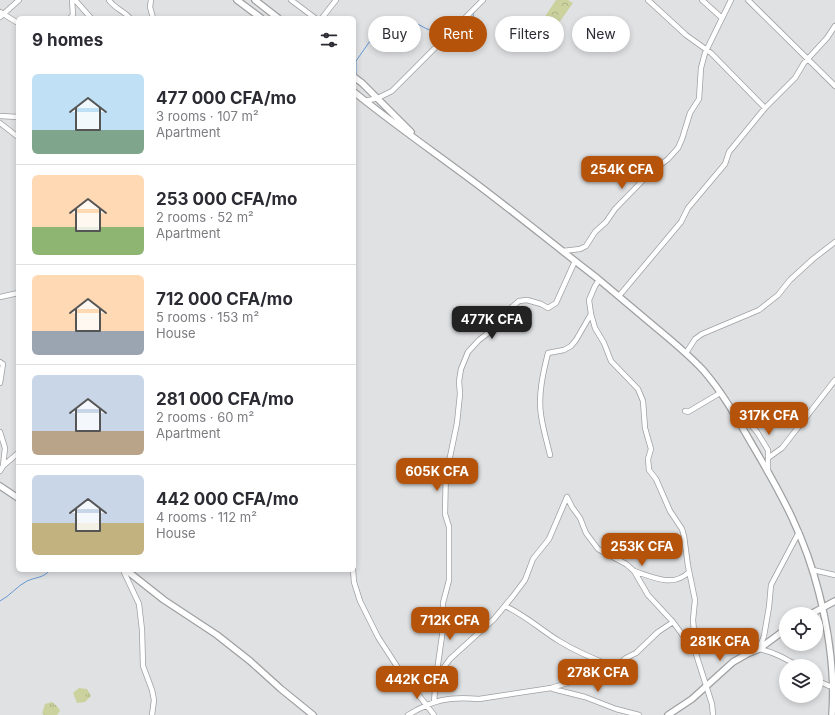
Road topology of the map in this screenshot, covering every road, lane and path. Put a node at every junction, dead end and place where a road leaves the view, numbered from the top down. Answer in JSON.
{"nodes":[{"id":1,"x":19,"y":0,"type":"edge"},
{"id":2,"x":72,"y":0,"type":"edge"},
{"id":3,"x":75,"y":0,"type":"edge"},
{"id":4,"x":109,"y":0,"type":"edge"},
{"id":5,"x":151,"y":0,"type":"edge"},
{"id":6,"x":237,"y":0,"type":"edge"},
{"id":7,"x":255,"y":0,"type":"edge"},
{"id":8,"x":291,"y":0,"type":"edge"},
{"id":9,"x":336,"y":0,"type":"edge"},
{"id":10,"x":483,"y":0,"type":"edge"},
{"id":11,"x":648,"y":0,"type":"edge"},
{"id":12,"x":702,"y":0,"type":"edge"},
{"id":13,"x":731,"y":0,"type":"edge"},
{"id":14,"x":748,"y":0,"type":"edge"},
{"id":15,"x":1,"y":14,"type":"edge"},
{"id":16,"x":72,"y":16,"type":"edge"},
{"id":17,"x":89,"y":16,"type":"edge"},
{"id":18,"x":128,"y":16,"type":"edge"},
{"id":19,"x":152,"y":16,"type":"edge"},
{"id":20,"x":258,"y":16,"type":"edge"},
{"id":21,"x":275,"y":16,"type":"edge"},
{"id":22,"x":313,"y":16,"type":"edge"},
{"id":23,"x":324,"y":16,"type":"edge"},
{"id":24,"x":722,"y":18,"type":"junction"},
{"id":25,"x":16,"y":22,"type":"edge"},
{"id":26,"x":835,"y":26,"type":"edge"},
{"id":27,"x":706,"y":50,"type":"junction"},
{"id":28,"x":808,"y":59,"type":"junction"},
{"id":29,"x":356,"y":78,"type":"edge"},
{"id":30,"x":835,"y":86,"type":"edge"},
{"id":31,"x":356,"y":94,"type":"edge"},
{"id":32,"x":378,"y":98,"type":"junction"},
{"id":33,"x":365,"y":101,"type":"junction"},
{"id":34,"x":765,"y":108,"type":"junction"},
{"id":35,"x":0,"y":116,"type":"edge"},
{"id":36,"x":16,"y":117,"type":"edge"},
{"id":37,"x":0,"y":123,"type":"edge"},
{"id":38,"x":16,"y":135,"type":"edge"},
{"id":39,"x":421,"y":142,"type":"junction"},
{"id":40,"x":835,"y":242,"type":"edge"},
{"id":41,"x":563,"y":251,"type":"junction"},
{"id":42,"x":575,"y":261,"type":"junction"},
{"id":43,"x":599,"y":280,"type":"junction"},
{"id":44,"x":16,"y":293,"type":"edge"},
{"id":45,"x":0,"y":296,"type":"edge"},
{"id":46,"x":619,"y":296,"type":"junction"},
{"id":47,"x":590,"y":314,"type":"junction"},
{"id":48,"x":686,"y":353,"type":"junction"},
{"id":49,"x":0,"y":362,"type":"edge"},
{"id":50,"x":835,"y":380,"type":"edge"},
{"id":51,"x":0,"y":383,"type":"edge"},
{"id":52,"x":720,"y":393,"type":"junction"},
{"id":53,"x":685,"y":411,"type":"dead end"},
{"id":54,"x":738,"y":422,"type":"junction"},
{"id":55,"x":0,"y":432,"type":"edge"},
{"id":56,"x":16,"y":455,"type":"edge"},
{"id":57,"x":550,"y":455,"type":"dead end"},
{"id":58,"x":768,"y":458,"type":"junction"},
{"id":59,"x":3,"y":466,"type":"junction"},
{"id":60,"x":0,"y":471,"type":"edge"},
{"id":61,"x":768,"y":472,"type":"junction"},
{"id":62,"x":0,"y":486,"type":"edge"},
{"id":63,"x":16,"y":497,"type":"edge"},
{"id":64,"x":799,"y":532,"type":"junction"},
{"id":65,"x":813,"y":570,"type":"junction"},
{"id":66,"x":634,"y":571,"type":"junction"},
{"id":67,"x":126,"y":572,"type":"edge"},
{"id":68,"x":128,"y":572,"type":"edge"},
{"id":69,"x":353,"y":572,"type":"edge"},
{"id":70,"x":689,"y":572,"type":"junction"},
{"id":71,"x":835,"y":575,"type":"edge"},
{"id":72,"x":835,"y":601,"type":"edge"},
{"id":73,"x":505,"y":606,"type":"junction"},
{"id":74,"x":822,"y":607,"type":"joint"},
{"id":75,"x":823,"y":611,"type":"edge"},
{"id":76,"x":673,"y":622,"type":"junction"},
{"id":77,"x":779,"y":634,"type":"edge"},
{"id":78,"x":759,"y":649,"type":"junction"},
{"id":79,"x":696,"y":654,"type":"junction"},
{"id":80,"x":786,"y":659,"type":"edge"},
{"id":81,"x":615,"y":666,"type":"junction"},
{"id":82,"x":436,"y":678,"type":"junction"},
{"id":83,"x":823,"y":683,"type":"edge"},
{"id":84,"x":835,"y":685,"type":"edge"},
{"id":85,"x":706,"y":686,"type":"junction"},
{"id":86,"x":551,"y":688,"type":"junction"},
{"id":87,"x":434,"y":702,"type":"junction"},
{"id":88,"x":426,"y":705,"type":"junction"},
{"id":89,"x":152,"y":715,"type":"edge"},
{"id":90,"x":313,"y":715,"type":"edge"},
{"id":91,"x":408,"y":715,"type":"edge"},
{"id":92,"x":434,"y":715,"type":"edge"},
{"id":93,"x":639,"y":715,"type":"edge"},
{"id":94,"x":668,"y":715,"type":"edge"},
{"id":95,"x":713,"y":715,"type":"edge"},
{"id":96,"x":832,"y":715,"type":"edge"}],
"edges":[{"from":1,"to":15,"type":"street"},
{"from":2,"to":16,"type":"street"},
{"from":3,"to":17,"type":"street"},
{"from":4,"to":18,"type":"street"},
{"from":5,"to":19,"type":"street"},
{"from":6,"to":20,"type":"street"},
{"from":7,"to":21,"type":"street"},
{"from":8,"to":22,"type":"street"},
{"from":9,"to":23,"type":"street"},
{"from":10,"to":32,"type":"street"},
{"from":11,"to":27,"type":"street"},
{"from":12,"to":24,"type":"street"},
{"from":13,"to":24,"type":"street"},
{"from":14,"to":28,"type":"street"},
{"from":15,"to":25,"type":"street"},
{"from":24,"to":27,"type":"street"},
{"from":26,"to":28,"type":"street"},
{"from":27,"to":34,"type":"street"},
{"from":27,"to":41,"type":"street"},
{"from":28,"to":30,"type":"street"},
{"from":28,"to":34,"type":"street"},
{"from":29,"to":32,"type":"street"},
{"from":31,"to":33,"type":"street"},
{"from":32,"to":33,"type":"street"},
{"from":32,"to":39,"type":"street"},
{"from":33,"to":39,"type":"street"},
{"from":34,"to":46,"type":"street"},
{"from":35,"to":36,"type":"street"},
{"from":37,"to":38,"type":"street"},
{"from":39,"to":41,"type":"street"},
{"from":40,"to":48,"type":"street"},
{"from":41,"to":42,"type":"street"},
{"from":42,"to":43,"type":"street"},
{"from":42,"to":82,"type":"street"},
{"from":43,"to":46,"type":"street"},
{"from":43,"to":47,"type":"street"},
{"from":44,"to":45,"type":"street"},
{"from":46,"to":48,"type":"street"},
{"from":47,"to":57,"type":"street"},
{"from":47,"to":70,"type":"street"},
{"from":48,"to":52,"type":"street"},
{"from":49,"to":51,"type":"street"},
{"from":50,"to":58,"type":"street"},
{"from":52,"to":53,"type":"street"},
{"from":52,"to":54,"type":"street"},
{"from":54,"to":58,"type":"street"},
{"from":54,"to":61,"type":"street"},
{"from":55,"to":59,"type":"street"},
{"from":56,"to":59,"type":"street"},
{"from":58,"to":61,"type":"street"},
{"from":59,"to":60,"type":"street"},
{"from":61,"to":64,"type":"street"},
{"from":62,"to":63,"type":"street"},
{"from":64,"to":65,"type":"street"},
{"from":64,"to":78,"type":"street"},
{"from":65,"to":71,"type":"street"},
{"from":65,"to":74,"type":"street"},
{"from":66,"to":70,"type":"street"},
{"from":66,"to":73,"type":"street"},
{"from":66,"to":76,"type":"street"},
{"from":67,"to":89,"type":"street"},
{"from":68,"to":90,"type":"street"},
{"from":69,"to":88,"type":"street"},
{"from":70,"to":79,"type":"street"},
{"from":72,"to":74,"type":"street"},
{"from":73,"to":81,"type":"street"},
{"from":73,"to":82,"type":"street"},
{"from":75,"to":84,"type":"street"},
{"from":76,"to":79,"type":"street"},
{"from":76,"to":81,"type":"street"},
{"from":77,"to":78,"type":"street"},
{"from":78,"to":80,"type":"street"},
{"from":78,"to":85,"type":"street"},
{"from":79,"to":85,"type":"street"},
{"from":81,"to":86,"type":"street"},
{"from":82,"to":87,"type":"street"},
{"from":83,"to":84,"type":"street"},
{"from":84,"to":96,"type":"street"},
{"from":85,"to":94,"type":"street"},
{"from":85,"to":95,"type":"street"},
{"from":86,"to":87,"type":"street"},
{"from":86,"to":93,"type":"street"},
{"from":87,"to":88,"type":"street"},
{"from":88,"to":91,"type":"street"},
{"from":88,"to":92,"type":"street"}]}
